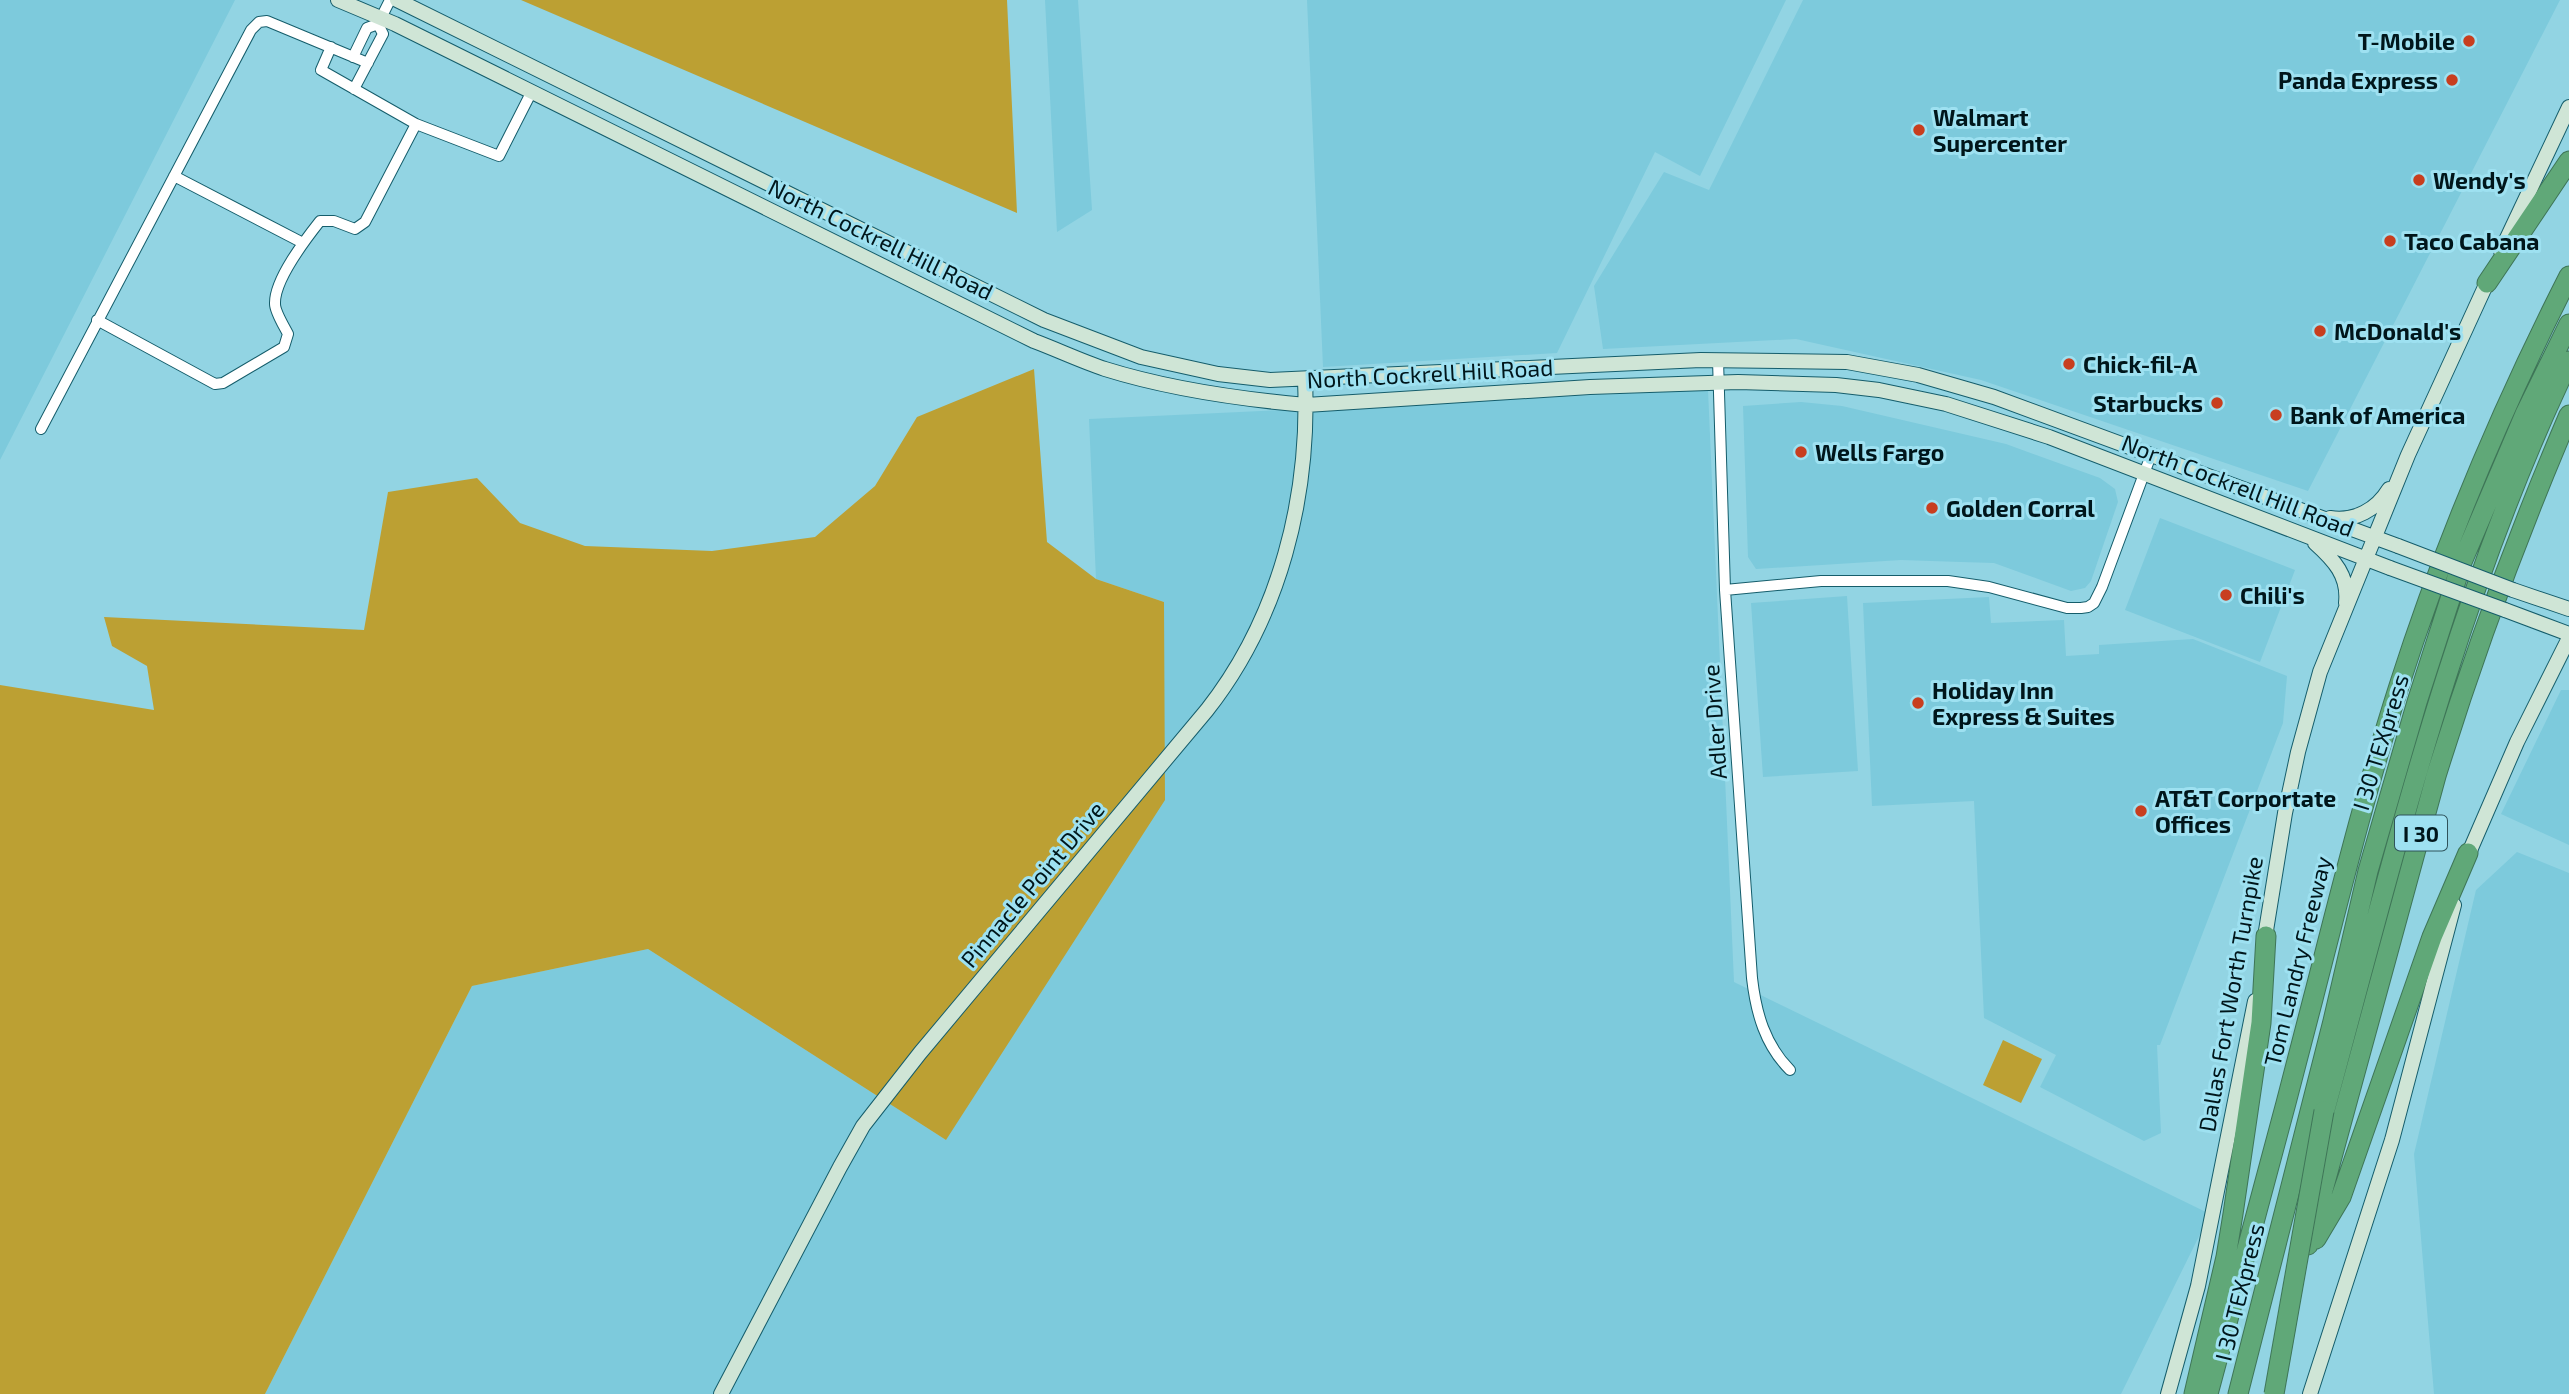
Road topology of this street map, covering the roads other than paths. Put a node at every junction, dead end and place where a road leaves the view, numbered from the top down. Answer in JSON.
{"nodes":[{"id":1,"x":338,"y":0,"type":"edge"},
{"id":2,"x":390,"y":0,"type":"edge"},
{"id":3,"x":397,"y":0,"type":"edge"},
{"id":4,"x":380,"y":21,"type":"junction"},
{"id":5,"x":331,"y":47,"type":"junction"},
{"id":6,"x":353,"y":57,"type":"junction"},
{"id":7,"x":368,"y":63,"type":"junction"},
{"id":8,"x":354,"y":89,"type":"junction"},
{"id":9,"x":532,"y":91,"type":"junction"},
{"id":10,"x":2569,"y":107,"type":"edge"},
{"id":11,"x":416,"y":124,"type":"junction"},
{"id":12,"x":2569,"y":161,"type":"edge"},
{"id":13,"x":174,"y":176,"type":"junction"},
{"id":14,"x":303,"y":243,"type":"junction"},
{"id":15,"x":2569,"y":276,"type":"edge"},
{"id":16,"x":2487,"y":283,"type":"junction"},
{"id":17,"x":97,"y":320,"type":"junction"},
{"id":18,"x":2569,"y":324,"type":"edge"},
{"id":19,"x":1718,"y":360,"type":"junction"},
{"id":20,"x":2569,"y":361,"type":"edge"},
{"id":21,"x":1306,"y":380,"type":"junction"},
{"id":22,"x":1718,"y":382,"type":"junction"},
{"id":23,"x":1951,"y":384,"type":"junction"},
{"id":24,"x":1946,"y":404,"type":"junction"},
{"id":25,"x":1306,"y":405,"type":"junction"},
{"id":26,"x":2569,"y":415,"type":"edge"},
{"id":27,"x":41,"y":429,"type":"dead end"},
{"id":28,"x":2151,"y":455,"type":"junction"},
{"id":29,"x":2405,"y":464,"type":"junction"},
{"id":30,"x":2144,"y":474,"type":"junction"},
{"id":31,"x":2315,"y":516,"type":"junction"},
{"id":32,"x":2309,"y":538,"type":"junction"},
{"id":33,"x":2375,"y":538,"type":"junction"},
{"id":34,"x":2367,"y":559,"type":"junction"},
{"id":35,"x":1726,"y":590,"type":"junction"},
{"id":36,"x":2569,"y":609,"type":"edge"},
{"id":37,"x":2345,"y":611,"type":"junction"},
{"id":38,"x":2569,"y":636,"type":"edge"},
{"id":39,"x":2569,"y":665,"type":"edge"},
{"id":40,"x":2552,"y":674,"type":"junction"},
{"id":41,"x":2468,"y":853,"type":"junction"},
{"id":42,"x":2266,"y":936,"type":"junction"},
{"id":43,"x":1790,"y":1070,"type":"dead end"},
{"id":44,"x":2324,"y":1111,"type":"junction"},
{"id":45,"x":2303,"y":1261,"type":"junction"},
{"id":46,"x":721,"y":1394,"type":"edge"},
{"id":47,"x":2168,"y":1394,"type":"edge"},
{"id":48,"x":2194,"y":1394,"type":"edge"},
{"id":49,"x":2208,"y":1394,"type":"edge"},
{"id":50,"x":2240,"y":1394,"type":"edge"},
{"id":51,"x":2265,"y":1394,"type":"edge"},
{"id":52,"x":2274,"y":1394,"type":"edge"},
{"id":53,"x":2310,"y":1394,"type":"edge"}],
"edges":[{"from":1,"to":4,"type":"main road","name":"North Cockrell Hill Road"},
{"from":2,"to":4,"type":"street"},
{"from":3,"to":21,"type":"main road","name":"North Cockrell Hill Road"},
{"from":4,"to":6,"type":"street"},
{"from":4,"to":7,"type":"street"},
{"from":4,"to":9,"type":"main road","name":"North Cockrell Hill Road"},
{"from":5,"to":6,"type":"street"},
{"from":5,"to":8,"type":"street"},
{"from":5,"to":13,"type":"street"},
{"from":6,"to":7,"type":"street"},
{"from":7,"to":8,"type":"street"},
{"from":8,"to":11,"type":"street"},
{"from":9,"to":11,"type":"street"},
{"from":9,"to":25,"type":"main road","name":"North Cockrell Hill Road"},
{"from":10,"to":16,"type":"main road","name":"Dallas Fort Worth Turnpike"},
{"from":11,"to":14,"type":"street"},
{"from":12,"to":16,"type":"highway"},
{"from":13,"to":14,"type":"street"},
{"from":13,"to":17,"type":"street"},
{"from":14,"to":17,"type":"street"},
{"from":15,"to":49,"type":"highway","name":"Tom Landry Freeway","number":"I 30"},
{"from":16,"to":29,"type":"main road","name":"Dallas Fort Worth Turnpike"},
{"from":17,"to":27,"type":"street"},
{"from":18,"to":50,"type":"highway","name":"I 30 TEXpress"},
{"from":19,"to":21,"type":"main road","name":"North Cockrell Hill Road"},
{"from":19,"to":22,"type":"street","name":"Adler Drive"},
{"from":19,"to":23,"type":"main road","name":"North Cockrell Hill Road"},
{"from":20,"to":44,"type":"highway"},
{"from":21,"to":25,"type":"main road","name":"Pinnacle Point Drive"},
{"from":22,"to":24,"type":"main road","name":"North Cockrell Hill Road"},
{"from":22,"to":25,"type":"main road","name":"North Cockrell Hill Road"},
{"from":22,"to":35,"type":"street","name":"Adler Drive"},
{"from":23,"to":24,"type":"main road"},
{"from":23,"to":28,"type":"main road","name":"North Cockrell Hill Road"},
{"from":24,"to":30,"type":"main road","name":"North Cockrell Hill Road"},
{"from":25,"to":46,"type":"main road","name":"Pinnacle Point Drive"},
{"from":26,"to":45,"type":"highway","number":"I 30"},
{"from":28,"to":30,"type":"street"},
{"from":28,"to":31,"type":"main road","name":"North Cockrell Hill Road"},
{"from":29,"to":31,"type":"main road"},
{"from":29,"to":33,"type":"main road","name":"Dallas Fort Worth Turnpike"},
{"from":30,"to":32,"type":"main road","name":"North Cockrell Hill Road"},
{"from":30,"to":35,"type":"street"},
{"from":31,"to":33,"type":"main road","name":"North Cockrell Hill Road"},
{"from":32,"to":34,"type":"main road","name":"North Cockrell Hill Road"},
{"from":32,"to":37,"type":"main road"},
{"from":33,"to":34,"type":"main road","name":"Dallas Fort Worth Turnpike"},
{"from":33,"to":36,"type":"main road","name":"North Cockrell Hill Road","bridge":true},
{"from":34,"to":37,"type":"main road","name":"Dallas Fort Worth Turnpike"},
{"from":34,"to":38,"type":"main road","name":"North Cockrell Hill Road","bridge":true},
{"from":35,"to":43,"type":"street","name":"Adler Drive"},
{"from":37,"to":42,"type":"main road","name":"Dallas Fort Worth Turnpike"},
{"from":38,"to":40,"type":"main road"},
{"from":39,"to":40,"type":"main road"},
{"from":40,"to":41,"type":"main road"},
{"from":41,"to":45,"type":"highway"},
{"from":41,"to":53,"type":"main road"},
{"from":42,"to":47,"type":"main road","name":"Dallas Fort Worth Turnpike"},
{"from":42,"to":48,"type":"highway"},
{"from":44,"to":50,"type":"highway","bridge":true},
{"from":44,"to":52,"type":"highway","bridge":true},
{"from":45,"to":51,"type":"highway","number":"I 30"}]}
